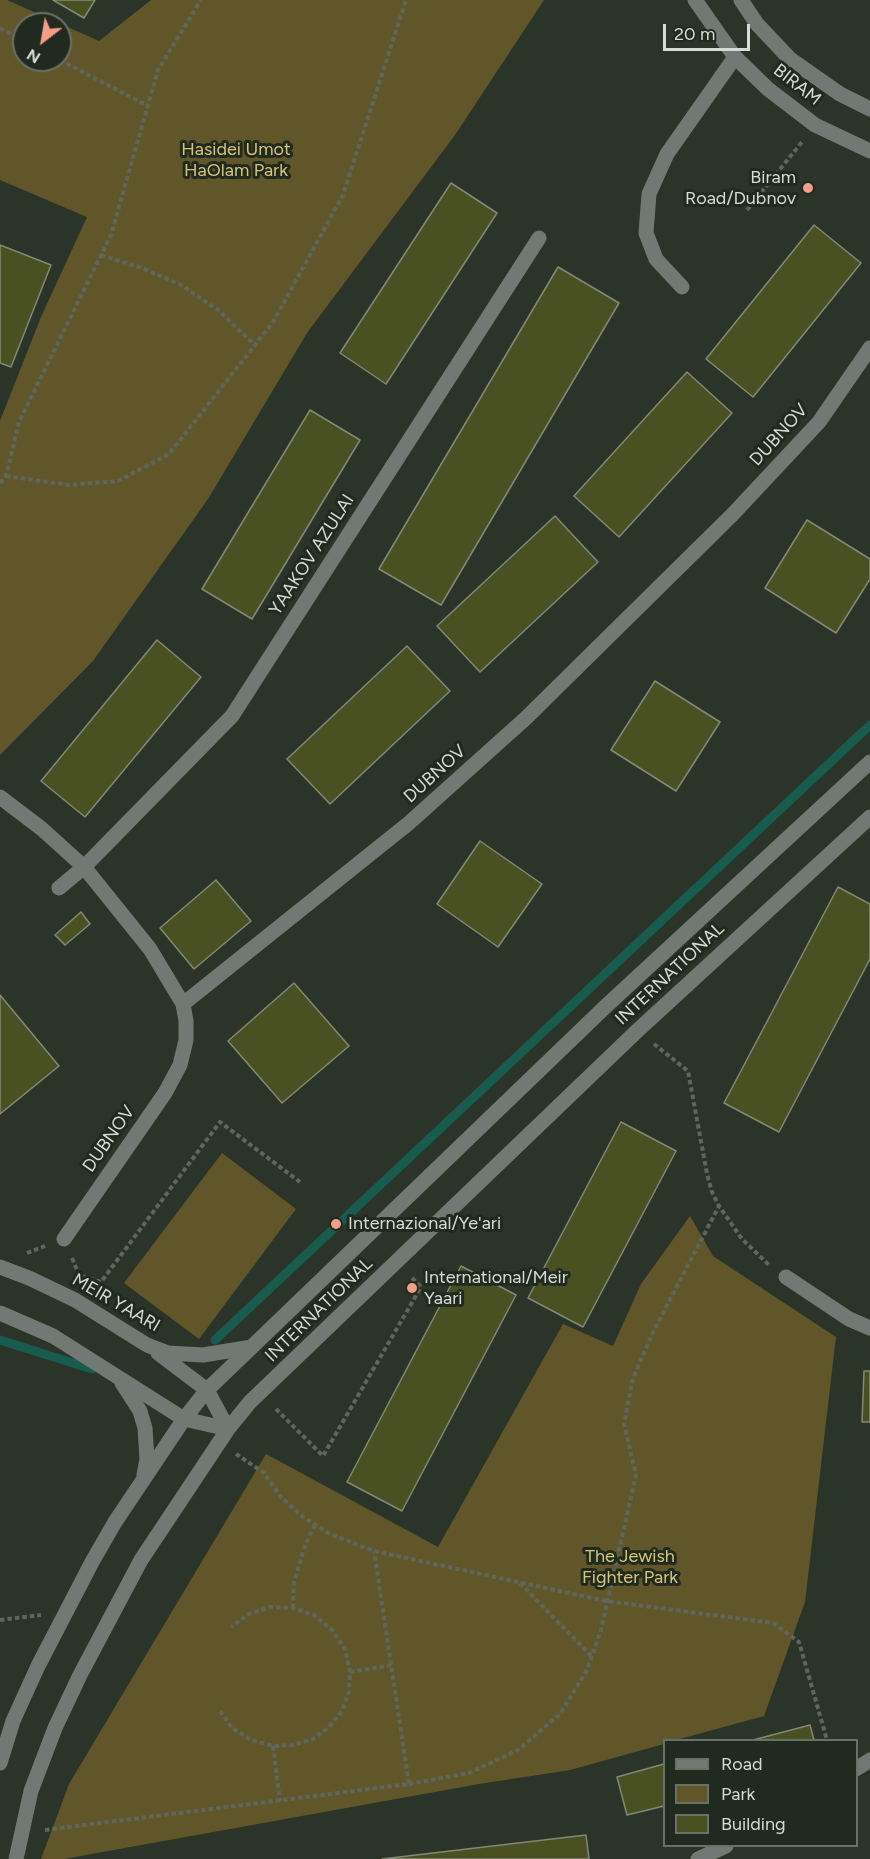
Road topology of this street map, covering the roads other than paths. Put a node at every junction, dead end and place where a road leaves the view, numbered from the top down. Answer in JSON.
{"nodes":[{"id":1,"x":695,"y":0,"type":"edge"},
{"id":2,"x":741,"y":0,"type":"edge"},
{"id":3,"x":735,"y":57,"type":"junction"},
{"id":4,"x":870,"y":109,"type":"edge"},
{"id":5,"x":870,"y":151,"type":"edge"},
{"id":6,"x":539,"y":238,"type":"dead end"},
{"id":7,"x":682,"y":287,"type":"dead end"},
{"id":8,"x":870,"y":348,"type":"edge"},
{"id":9,"x":870,"y":762,"type":"edge"},
{"id":10,"x":0,"y":797,"type":"edge"},
{"id":11,"x":870,"y":816,"type":"edge"},
{"id":12,"x":84,"y":867,"type":"junction"},
{"id":13,"x":59,"y":888,"type":"dead end"},
{"id":14,"x":183,"y":1004,"type":"junction"},
{"id":15,"x":64,"y":1239,"type":"road end"},
{"id":16,"x":0,"y":1267,"type":"edge"},
{"id":17,"x":786,"y":1278,"type":"dead end"},
{"id":18,"x":0,"y":1313,"type":"edge"},
{"id":19,"x":870,"y":1328,"type":"edge"},
{"id":20,"x":147,"y":1345,"type":"junction"},
{"id":21,"x":252,"y":1347,"type":"junction"},
{"id":22,"x":112,"y":1372,"type":"junction"},
{"id":23,"x":207,"y":1390,"type":"junction"},
{"id":24,"x":184,"y":1419,"type":"junction"},
{"id":25,"x":228,"y":1429,"type":"junction"},
{"id":26,"x":143,"y":1480,"type":"junction"},
{"id":27,"x":0,"y":1763,"type":"edge"},
{"id":28,"x":722,"y":1847,"type":"edge"},
{"id":29,"x":16,"y":1859,"type":"edge"},
{"id":30,"x":698,"y":1859,"type":"edge"}],
"edges":[{"from":1,"to":3,"type":"street","name":"BIRAM"},
{"from":2,"to":4,"type":"street","name":"BIRAM"},
{"from":3,"to":5,"type":"street","name":"BIRAM"},
{"from":3,"to":7,"type":"street"},
{"from":6,"to":12,"type":"street","name":"YAAKOV AZULAI"},
{"from":8,"to":14,"type":"street","name":"DUBNOV"},
{"from":9,"to":21,"type":"street","name":"INTERNATIONAL"},
{"from":10,"to":12,"type":"street"},
{"from":11,"to":25,"type":"street","name":"INTERNATIONAL"},
{"from":12,"to":13,"type":"street","name":"YAAKOV AZULAI"},
{"from":12,"to":14,"type":"street"},
{"from":14,"to":15,"type":"street","name":"DUBNOV"},
{"from":16,"to":20,"type":"street","name":"MEIR YAARI"},
{"from":17,"to":19,"type":"street"},
{"from":18,"to":22,"type":"street"},
{"from":20,"to":21,"type":"street","name":"MEIR YAARI"},
{"from":20,"to":23,"type":"street"},
{"from":21,"to":23,"type":"street","name":"INTERNATIONAL"},
{"from":22,"to":24,"type":"street"},
{"from":22,"to":26,"type":"street"},
{"from":23,"to":24,"type":"street","name":"INTERNATIONAL"},
{"from":23,"to":25,"type":"street"},
{"from":24,"to":25,"type":"street"},
{"from":24,"to":26,"type":"street","name":"INTERNATIONAL"},
{"from":25,"to":29,"type":"street","name":"INTERNATIONAL"},
{"from":26,"to":27,"type":"street","name":"INTERNATIONAL"},
{"from":28,"to":30,"type":"street"}]}
